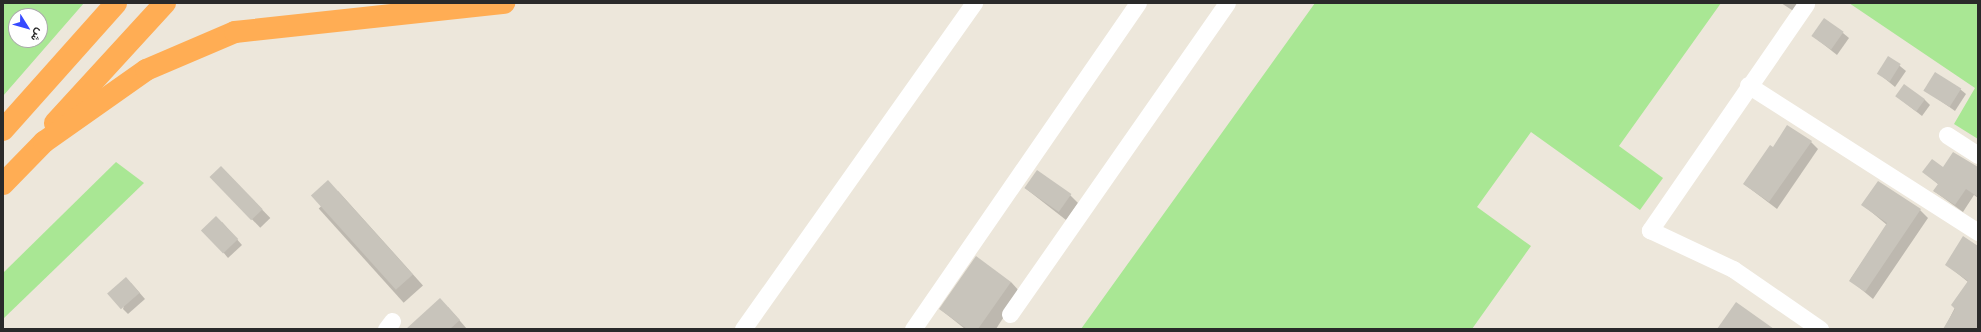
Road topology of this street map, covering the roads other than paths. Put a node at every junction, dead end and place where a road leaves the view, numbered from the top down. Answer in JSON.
{"nodes":[{"id":1,"x":116,"y":3,"type":"edge"},
{"id":2,"x":165,"y":3,"type":"edge"},
{"id":3,"x":504,"y":3,"type":"edge"},
{"id":4,"x":974,"y":3,"type":"edge"},
{"id":5,"x":1138,"y":3,"type":"edge"},
{"id":6,"x":1227,"y":3,"type":"edge"},
{"id":7,"x":1806,"y":4,"type":"edge"},
{"id":8,"x":1748,"y":85,"type":"junction"},
{"id":9,"x":3,"y":130,"type":"edge"},
{"id":10,"x":1947,"y":135,"type":"dead end"},
{"id":11,"x":1978,"y":154,"type":"edge"},
{"id":12,"x":3,"y":180,"type":"edge"},
{"id":13,"x":3,"y":184,"type":"edge"},
{"id":14,"x":1978,"y":232,"type":"edge"},
{"id":15,"x":1010,"y":314,"type":"dead end"},
{"id":16,"x":743,"y":329,"type":"edge"},
{"id":17,"x":913,"y":329,"type":"edge"},
{"id":18,"x":1820,"y":329,"type":"edge"}],
"edges":[{"from":1,"to":9,"type":"highway"},
{"from":2,"to":12,"type":"highway"},
{"from":3,"to":13,"type":"highway"},
{"from":4,"to":16,"type":"street"},
{"from":5,"to":17,"type":"street"},
{"from":6,"to":15,"type":"street"},
{"from":7,"to":8,"type":"street"},
{"from":8,"to":14,"type":"street"},
{"from":8,"to":18,"type":"street"},
{"from":10,"to":11,"type":"street"}]}
